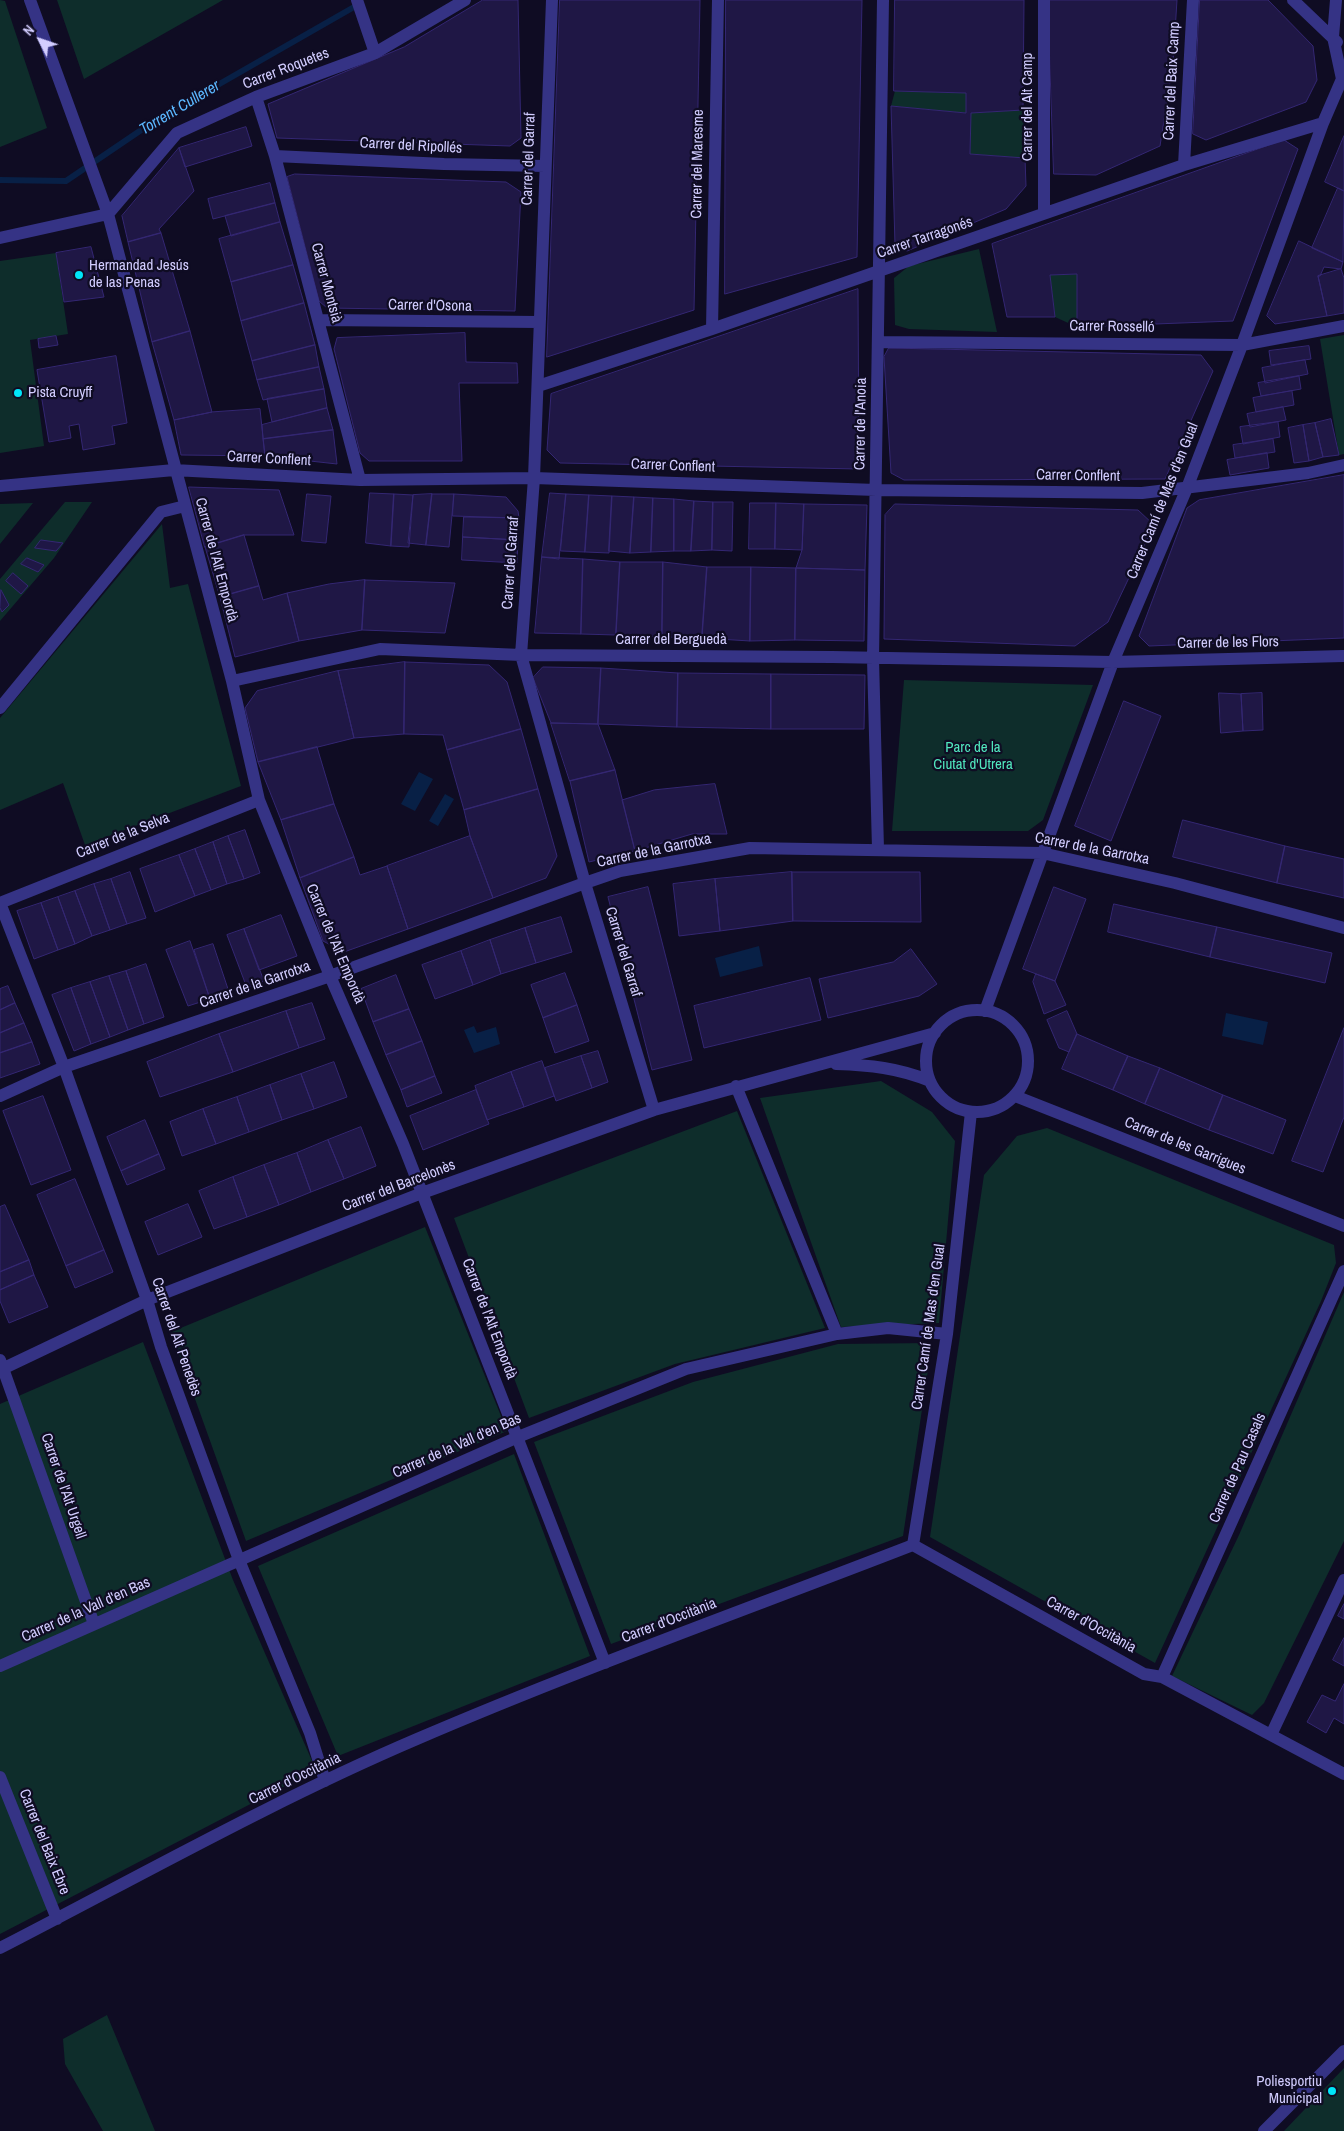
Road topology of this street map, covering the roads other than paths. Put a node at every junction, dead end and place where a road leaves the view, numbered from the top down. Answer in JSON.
{"nodes":[{"id":1,"x":30,"y":0,"type":"edge"},
{"id":2,"x":357,"y":0,"type":"edge"},
{"id":3,"x":465,"y":0,"type":"edge"},
{"id":4,"x":552,"y":0,"type":"edge"},
{"id":5,"x":718,"y":0,"type":"edge"},
{"id":6,"x":883,"y":0,"type":"edge"},
{"id":7,"x":1044,"y":0,"type":"edge"},
{"id":8,"x":1193,"y":0,"type":"edge"},
{"id":9,"x":1293,"y":0,"type":"edge"},
{"id":10,"x":1336,"y":0,"type":"edge"},
{"id":11,"x":1338,"y":35,"type":"edge"},
{"id":12,"x":1344,"y":49,"type":"edge"},
{"id":13,"x":375,"y":52,"type":"junction"},
{"id":14,"x":256,"y":97,"type":"junction"},
{"id":15,"x":1323,"y":123,"type":"junction"},
{"id":16,"x":275,"y":156,"type":"junction"},
{"id":17,"x":1184,"y":165,"type":"junction"},
{"id":18,"x":545,"y":166,"type":"junction"},
{"id":19,"x":1044,"y":213,"type":"junction"},
{"id":20,"x":108,"y":214,"type":"junction"},
{"id":21,"x":0,"y":238,"type":"edge"},
{"id":22,"x":879,"y":271,"type":"junction"},
{"id":23,"x":320,"y":320,"type":"junction"},
{"id":24,"x":539,"y":322,"type":"junction"},
{"id":25,"x":1344,"y":326,"type":"edge"},
{"id":26,"x":712,"y":329,"type":"junction"},
{"id":27,"x":878,"y":342,"type":"junction"},
{"id":28,"x":1242,"y":345,"type":"junction"},
{"id":29,"x":538,"y":386,"type":"junction"},
{"id":30,"x":1344,"y":465,"type":"edge"},
{"id":31,"x":174,"y":470,"type":"junction"},
{"id":32,"x":534,"y":478,"type":"junction"},
{"id":33,"x":360,"y":480,"type":"junction"},
{"id":34,"x":0,"y":486,"type":"edge"},
{"id":35,"x":1187,"y":488,"type":"junction"},
{"id":36,"x":876,"y":490,"type":"junction"},
{"id":37,"x":185,"y":506,"type":"junction"},
{"id":38,"x":521,"y":655,"type":"junction"},
{"id":39,"x":1344,"y":656,"type":"edge"},
{"id":40,"x":873,"y":659,"type":"junction"},
{"id":41,"x":1113,"y":662,"type":"junction"},
{"id":42,"x":232,"y":681,"type":"junction"},
{"id":43,"x":0,"y":708,"type":"edge"},
{"id":44,"x":259,"y":800,"type":"junction"},
{"id":45,"x":878,"y":849,"type":"junction"},
{"id":46,"x":1042,"y":853,"type":"junction"},
{"id":47,"x":585,"y":883,"type":"junction"},
{"id":48,"x":0,"y":903,"type":"edge"},
{"id":49,"x":1344,"y":928,"type":"edge"},
{"id":50,"x":330,"y":976,"type":"junction"},
{"id":51,"x":985,"y":1011,"type":"junction"},
{"id":52,"x":935,"y":1032,"type":"junction"},
{"id":53,"x":821,"y":1064,"type":"junction"},
{"id":54,"x":64,"y":1067,"type":"junction"},
{"id":55,"x":930,"y":1081,"type":"junction"},
{"id":56,"x":736,"y":1086,"type":"junction"},
{"id":57,"x":0,"y":1096,"type":"edge"},
{"id":58,"x":1015,"y":1096,"type":"junction"},
{"id":59,"x":654,"y":1110,"type":"junction"},
{"id":60,"x":971,"y":1112,"type":"junction"},
{"id":61,"x":422,"y":1193,"type":"junction"},
{"id":62,"x":1344,"y":1225,"type":"edge"},
{"id":63,"x":1344,"y":1271,"type":"edge"},
{"id":64,"x":147,"y":1300,"type":"junction"},
{"id":65,"x":837,"y":1334,"type":"junction"},
{"id":66,"x":947,"y":1334,"type":"junction"},
{"id":67,"x":1,"y":1366,"type":"edge"},
{"id":68,"x":518,"y":1437,"type":"junction"},
{"id":69,"x":913,"y":1545,"type":"junction"},
{"id":70,"x":239,"y":1560,"type":"junction"},
{"id":71,"x":1344,"y":1580,"type":"edge"},
{"id":72,"x":94,"y":1624,"type":"junction"},
{"id":73,"x":605,"y":1663,"type":"junction"},
{"id":74,"x":0,"y":1666,"type":"edge"},
{"id":75,"x":1162,"y":1677,"type":"junction"},
{"id":76,"x":1271,"y":1735,"type":"junction"},
{"id":77,"x":1344,"y":1774,"type":"edge"},
{"id":78,"x":0,"y":1778,"type":"edge"},
{"id":79,"x":325,"y":1781,"type":"junction"},
{"id":80,"x":57,"y":1919,"type":"junction"},
{"id":81,"x":0,"y":1948,"type":"edge"},
{"id":82,"x":1344,"y":2051,"type":"edge"},
{"id":83,"x":1264,"y":2131,"type":"edge"}],
"edges":[{"from":1,"to":20,"type":"street","name":"Carrer de l'Alt Empordà"},
{"from":2,"to":13,"type":"street"},
{"from":3,"to":13,"type":"street","name":"Carrer Roquetes"},
{"from":4,"to":18,"type":"street","name":"Carrer del Garraf"},
{"from":5,"to":26,"type":"street","name":"Carrer del Maresme"},
{"from":6,"to":22,"type":"street","name":"Carrer de l'Anoia"},
{"from":7,"to":19,"type":"street","name":"Carrer del Alt Camp"},
{"from":8,"to":17,"type":"street","name":"Carrer del Baix Camp"},
{"from":9,"to":11,"type":"street"},
{"from":10,"to":11,"type":"street","name":"Carrer Camí de Mas d'en Gual"},
{"from":11,"to":12,"type":"street"},
{"from":11,"to":15,"type":"street","name":"Carrer Camí de Mas d'en Gual"},
{"from":13,"to":14,"type":"street","name":"Carrer Roquetes"},
{"from":14,"to":16,"type":"street","name":"Carrer Montsià"},
{"from":14,"to":20,"type":"street","name":"Carrer Roquetes"},
{"from":15,"to":17,"type":"street","name":"Carrer Tarragonés"},
{"from":15,"to":28,"type":"street","name":"Carrer Camí de Mas d'en Gual"},
{"from":16,"to":18,"type":"street","name":"Carrer del Ripollés"},
{"from":16,"to":23,"type":"street","name":"Carrer Montsià"},
{"from":17,"to":19,"type":"street","name":"Carrer Tarragonés"},
{"from":18,"to":24,"type":"street","name":"Carrer del Garraf"},
{"from":19,"to":22,"type":"street","name":"Carrer Tarragonés"},
{"from":20,"to":21,"type":"street"},
{"from":20,"to":31,"type":"street","name":"Carrer de l'Alt Empordà"},
{"from":22,"to":26,"type":"street","name":"Carrer Tarragonés"},
{"from":22,"to":27,"type":"street","name":"Carrer de l'Anoia"},
{"from":23,"to":24,"type":"street","name":"Carrer d'Osona"},
{"from":23,"to":33,"type":"street","name":"Carrer Montsià"},
{"from":24,"to":29,"type":"street","name":"Carrer del Garraf"},
{"from":25,"to":28,"type":"street","name":"Carrer Rosselló"},
{"from":26,"to":29,"type":"street","name":"Carrer Tarragonés"},
{"from":27,"to":28,"type":"street","name":"Carrer Rosselló"},
{"from":27,"to":36,"type":"street","name":"Carrer de l'Anoia"},
{"from":28,"to":35,"type":"street","name":"Carrer Camí de Mas d'en Gual"},
{"from":29,"to":32,"type":"street","name":"Carrer del Garraf"},
{"from":30,"to":35,"type":"street","name":"Carrer Conflent"},
{"from":31,"to":33,"type":"street","name":"Carrer Conflent"},
{"from":31,"to":34,"type":"street","name":"Carrer Conflent"},
{"from":31,"to":37,"type":"street","name":"Carrer de l'Alt Empordà"},
{"from":32,"to":33,"type":"street","name":"Carrer Conflent"},
{"from":32,"to":36,"type":"street","name":"Carrer Conflent"},
{"from":32,"to":38,"type":"street","name":"Carrer del Garraf"},
{"from":35,"to":36,"type":"street","name":"Carrer Conflent"},
{"from":35,"to":41,"type":"street","name":"Carrer Camí de Mas d'en Gual"},
{"from":36,"to":40,"type":"street","name":"Carrer de l'Anoia"},
{"from":37,"to":42,"type":"street","name":"Carrer de l'Alt Empordà"},
{"from":37,"to":43,"type":"street"},
{"from":38,"to":40,"type":"street","name":"Carrer del Berguedà"},
{"from":38,"to":42,"type":"street","name":"Carrer del Berguedà"},
{"from":38,"to":47,"type":"street","name":"Carrer del Garraf"},
{"from":39,"to":41,"type":"street","name":"Carrer de les Flors"},
{"from":40,"to":41,"type":"street","name":"Carrer del Berguedà"},
{"from":40,"to":45,"type":"street","name":"Carrer de l'Anoia"},
{"from":41,"to":46,"type":"street","name":"Carrer Camí de Mas d'en Gual"},
{"from":42,"to":44,"type":"street","name":"Carrer de l'Alt Empordà"},
{"from":44,"to":48,"type":"street","name":"Carrer de la Selva"},
{"from":44,"to":50,"type":"street","name":"Carrer de l'Alt Empordà"},
{"from":45,"to":46,"type":"street","name":"Carrer de la Garrotxa"},
{"from":45,"to":47,"type":"street","name":"Carrer de la Garrotxa"},
{"from":46,"to":49,"type":"street","name":"Carrer de la Garrotxa"},
{"from":46,"to":51,"type":"street","name":"Carrer Camí de Mas d'en Gual"},
{"from":47,"to":50,"type":"street","name":"Carrer de la Garrotxa"},
{"from":47,"to":59,"type":"street","name":"Carrer del Garraf"},
{"from":48,"to":54,"type":"street","name":"Carrer del Alt Penedès"},
{"from":50,"to":54,"type":"street","name":"Carrer de la Garrotxa"},
{"from":50,"to":61,"type":"street","name":"Carrer de l'Alt Empordà"},
{"from":51,"to":52,"type":"street"},
{"from":51,"to":58,"type":"street"},
{"from":52,"to":53,"type":"street","name":"Carrer del Barcelonès"},
{"from":52,"to":55,"type":"street"},
{"from":53,"to":55,"type":"street","name":"Carrer del Barcelonès"},
{"from":53,"to":56,"type":"street","name":"Carrer del Barcelonès"},
{"from":54,"to":57,"type":"street","name":"Carrer de la Garrotxa"},
{"from":54,"to":64,"type":"street","name":"Carrer del Alt Penedès"},
{"from":55,"to":60,"type":"street"},
{"from":56,"to":59,"type":"street","name":"Carrer del Barcelonès"},
{"from":56,"to":65,"type":"street"},
{"from":58,"to":60,"type":"street"},
{"from":58,"to":62,"type":"street","name":"Carrer de les Garrigues"},
{"from":59,"to":61,"type":"street","name":"Carrer del Barcelonès"},
{"from":60,"to":66,"type":"street","name":"Carrer Camí de Mas d'en Gual"},
{"from":61,"to":64,"type":"street","name":"Carrer del Barcelonès"},
{"from":61,"to":68,"type":"street","name":"Carrer de l'Alt Empordà"},
{"from":63,"to":75,"type":"street","name":"Carrer de Pau Casals"},
{"from":64,"to":67,"type":"street","name":"Carrer del Barcelonès"},
{"from":64,"to":70,"type":"street","name":"Carrer del Alt Penedès"},
{"from":65,"to":66,"type":"street","name":"Carrer de la Vall d'en Bas"},
{"from":65,"to":68,"type":"street","name":"Carrer de la Vall d'en Bas"},
{"from":66,"to":69,"type":"street","name":"Carrer Camí de Mas d'en Gual"},
{"from":67,"to":72,"type":"street","name":"Carrer de l'Alt Urgell"},
{"from":68,"to":70,"type":"street","name":"Carrer de la Vall d'en Bas"},
{"from":68,"to":73,"type":"street","name":"Carrer de l'Alt Empordà"},
{"from":69,"to":73,"type":"street","name":"Carrer d'Occitània"},
{"from":69,"to":75,"type":"street","name":"Carrer d'Occitània"},
{"from":70,"to":72,"type":"street","name":"Carrer de la Vall d'en Bas"},
{"from":70,"to":79,"type":"street","name":"Carrer del Alt Penedès"},
{"from":71,"to":76,"type":"street"},
{"from":72,"to":74,"type":"street","name":"Carrer de la Vall d'en Bas"},
{"from":73,"to":79,"type":"street","name":"Carrer d'Occitània"},
{"from":75,"to":76,"type":"street","name":"Carrer d'Occitània"},
{"from":76,"to":77,"type":"street","name":"Carrer d'Occitània"},
{"from":78,"to":80,"type":"street","name":"Carrer del Baix Ebre"},
{"from":79,"to":80,"type":"street","name":"Carrer d'Occitània"},
{"from":80,"to":81,"type":"street","name":"Carrer d'Occitània"},
{"from":82,"to":83,"type":"street"}]}
